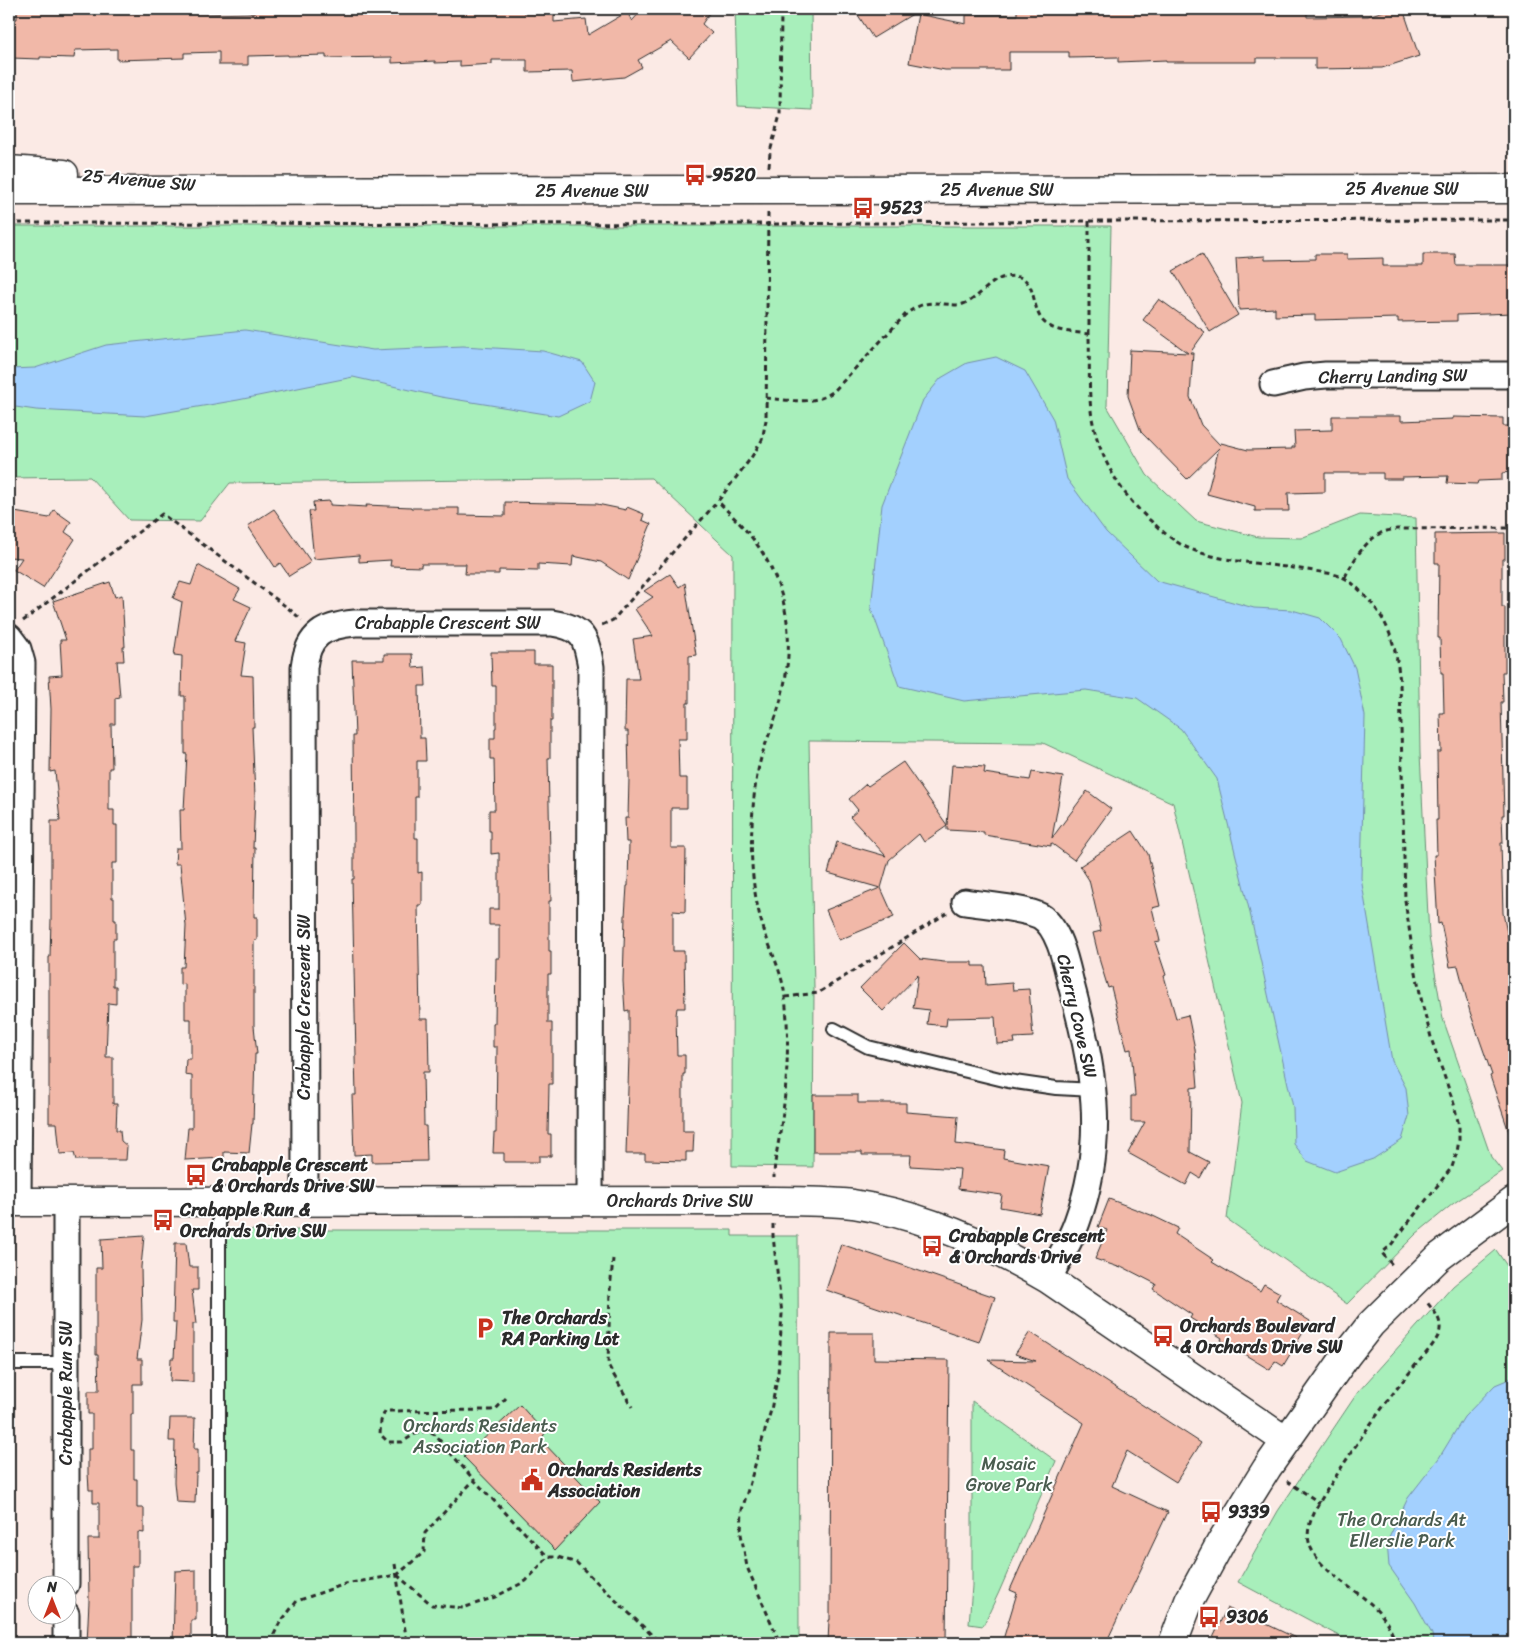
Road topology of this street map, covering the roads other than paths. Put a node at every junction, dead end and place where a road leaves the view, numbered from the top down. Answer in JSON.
{"nodes":[{"id":1,"x":9,"y":170,"type":"edge"},
{"id":2,"x":1514,"y":189,"type":"edge"},
{"id":3,"x":9,"y":191,"type":"edge"},
{"id":4,"x":270,"y":191,"type":"junction"},
{"id":5,"x":1514,"y":375,"type":"edge"},
{"id":6,"x":1273,"y":384,"type":"dead end"},
{"id":7,"x":12,"y":632,"type":"edge"},
{"id":8,"x":965,"y":902,"type":"road end"},
{"id":9,"x":834,"y":1029,"type":"dead end"},
{"id":10,"x":1094,"y":1090,"type":"junction"},
{"id":11,"x":1514,"y":1201,"type":"edge"},
{"id":12,"x":13,"y":1202,"type":"edge"},
{"id":13,"x":66,"y":1202,"type":"junction"},
{"id":14,"x":219,"y":1202,"type":"junction"},
{"id":15,"x":304,"y":1202,"type":"junction"},
{"id":16,"x":590,"y":1202,"type":"junction"},
{"id":17,"x":1048,"y":1279,"type":"junction"},
{"id":18,"x":9,"y":1363,"type":"edge"},
{"id":19,"x":66,"y":1363,"type":"junction"},
{"id":20,"x":1286,"y":1440,"type":"junction"},
{"id":21,"x":66,"y":1574,"type":"edge"},
{"id":22,"x":66,"y":1624,"type":"edge"},
{"id":23,"x":66,"y":1643,"type":"edge"},
{"id":24,"x":220,"y":1643,"type":"edge"},
{"id":25,"x":1173,"y":1643,"type":"edge"}],
"edges":[{"from":1,"to":4,"type":"street","name":"25 Avenue SW"},
{"from":2,"to":4,"type":"street","name":"25 Avenue SW"},
{"from":3,"to":4,"type":"street","name":"25 Avenue SW"},
{"from":5,"to":6,"type":"street","name":"Cherry Landing SW"},
{"from":7,"to":12,"type":"street"},
{"from":8,"to":10,"type":"street","name":"Cherry Cove SW"},
{"from":9,"to":10,"type":"lane"},
{"from":10,"to":17,"type":"street","name":"Cherry Cove SW"},
{"from":11,"to":20,"type":"street"},
{"from":12,"to":13,"type":"street","name":"Orchards Drive SW"},
{"from":13,"to":14,"type":"street","name":"Orchards Drive SW"},
{"from":13,"to":19,"type":"street","name":"Crabapple Run SW"},
{"from":14,"to":15,"type":"street","name":"Orchards Drive SW"},
{"from":14,"to":24,"type":"lane"},
{"from":15,"to":16,"type":"street","name":"Orchards Drive SW"},
{"from":15,"to":16,"type":"street","name":"Crabapple Crescent SW"},
{"from":16,"to":17,"type":"street","name":"Orchards Drive SW"},
{"from":17,"to":20,"type":"street","name":"Orchards Drive SW"},
{"from":18,"to":19,"type":"lane"},
{"from":19,"to":21,"type":"street","name":"Crabapple Run SW"},
{"from":20,"to":25,"type":"street"},
{"from":22,"to":23,"type":"street"}]}
